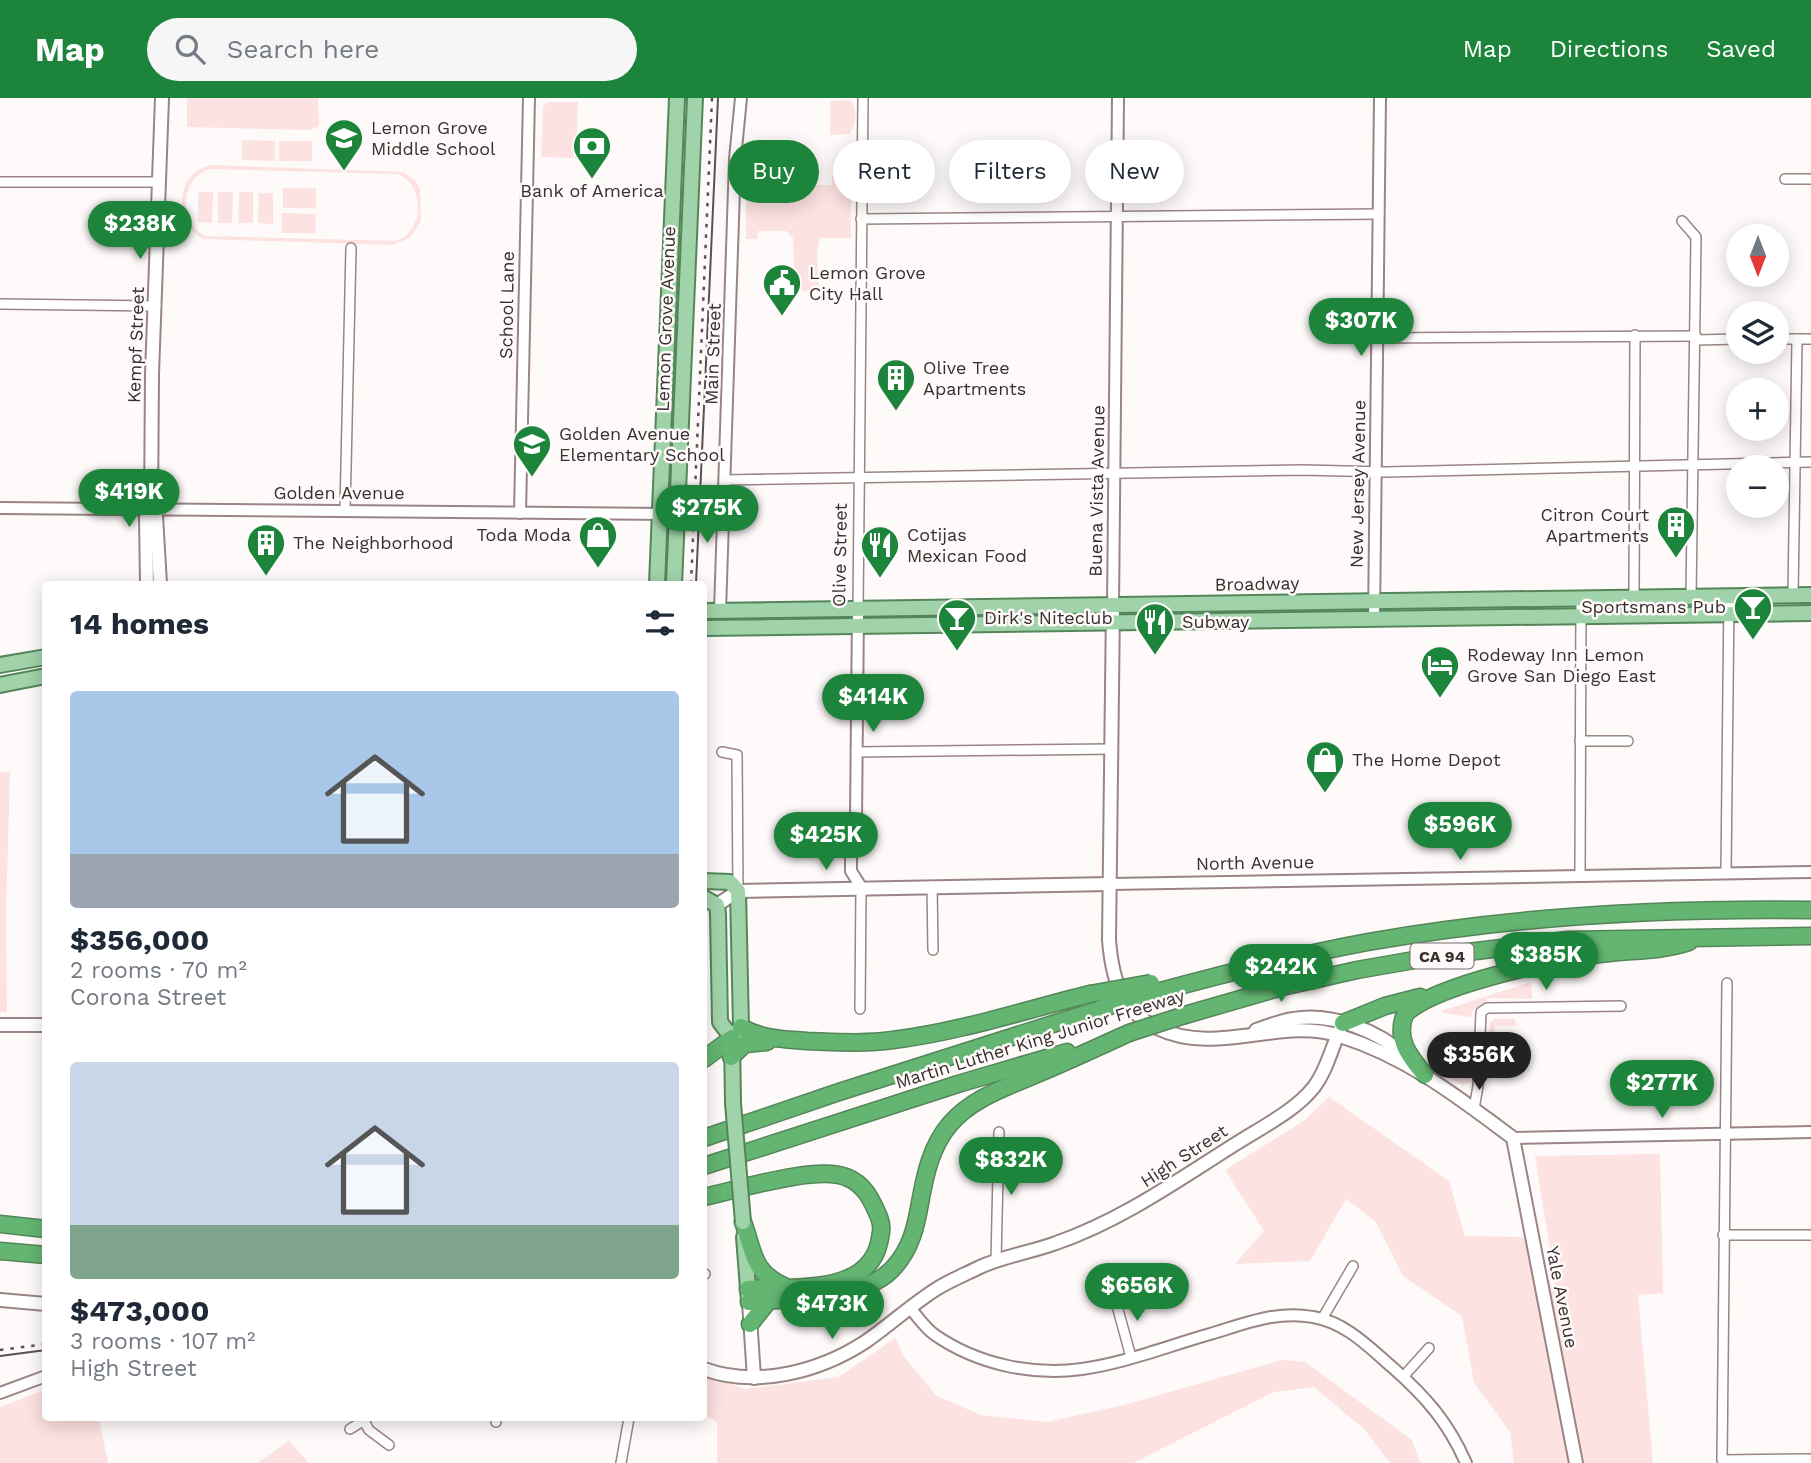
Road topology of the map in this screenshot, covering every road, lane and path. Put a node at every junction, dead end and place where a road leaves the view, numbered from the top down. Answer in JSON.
{"nodes":[{"id":1,"x":162,"y":98,"type":"edge"},
{"id":2,"x":529,"y":98,"type":"edge"},
{"id":3,"x":677,"y":98,"type":"edge"},
{"id":4,"x":695,"y":98,"type":"edge"},
{"id":5,"x":741,"y":98,"type":"edge"},
{"id":6,"x":863,"y":98,"type":"edge"},
{"id":7,"x":1118,"y":98,"type":"edge"},
{"id":8,"x":1380,"y":98,"type":"edge"},
{"id":9,"x":1811,"y":178,"type":"edge"},
{"id":10,"x":1785,"y":179,"type":"dead end"},
{"id":11,"x":0,"y":182,"type":"edge"},
{"id":12,"x":158,"y":182,"type":"junction"},
{"id":13,"x":1379,"y":214,"type":"junction"},
{"id":14,"x":1117,"y":217,"type":"junction"},
{"id":15,"x":861,"y":219,"type":"junction"},
{"id":16,"x":1682,"y":221,"type":"dead end"},
{"id":17,"x":351,"y":248,"type":"dead end"},
{"id":18,"x":0,"y":304,"type":"edge"},
{"id":19,"x":156,"y":306,"type":"junction"},
{"id":20,"x":1635,"y":335,"type":"junction"},
{"id":21,"x":1377,"y":338,"type":"junction"},
{"id":22,"x":1696,"y":338,"type":"junction"},
{"id":23,"x":1726,"y":339,"type":"edge"},
{"id":24,"x":1789,"y":339,"type":"edge"},
{"id":25,"x":1797,"y":339,"type":"junction"},
{"id":26,"x":1811,"y":339,"type":"edge"},
{"id":27,"x":1811,"y":462,"type":"edge"},
{"id":28,"x":1794,"y":463,"type":"junction"},
{"id":29,"x":1694,"y":464,"type":"junction"},
{"id":30,"x":1634,"y":465,"type":"junction"},
{"id":31,"x":1376,"y":472,"type":"junction"},
{"id":32,"x":1114,"y":473,"type":"junction"},
{"id":33,"x":859,"y":477,"type":"junction"},
{"id":34,"x":725,"y":480,"type":"junction"},
{"id":35,"x":0,"y":508,"type":"edge"},
{"id":36,"x":151,"y":510,"type":"junction"},
{"id":37,"x":345,"y":510,"type":"junction"},
{"id":38,"x":520,"y":513,"type":"junction"},
{"id":39,"x":660,"y":514,"type":"junction"},
{"id":40,"x":677,"y":514,"type":"junction"},
{"id":41,"x":147,"y":581,"type":"edge"},
{"id":42,"x":160,"y":581,"type":"edge"},
{"id":43,"x":657,"y":581,"type":"edge"},
{"id":44,"x":674,"y":581,"type":"edge"},
{"id":45,"x":1793,"y":595,"type":"junction"},
{"id":46,"x":1811,"y":595,"type":"edge"},
{"id":47,"x":1634,"y":596,"type":"junction"},
{"id":48,"x":1581,"y":597,"type":"junction"},
{"id":49,"x":1691,"y":597,"type":"junction"},
{"id":50,"x":1729,"y":597,"type":"junction"},
{"id":51,"x":1374,"y":601,"type":"junction"},
{"id":52,"x":1113,"y":606,"type":"junction"},
{"id":53,"x":858,"y":610,"type":"junction"},
{"id":54,"x":707,"y":611,"type":"edge"},
{"id":55,"x":720,"y":611,"type":"junction"},
{"id":56,"x":1811,"y":613,"type":"edge"},
{"id":57,"x":1729,"y":614,"type":"junction"},
{"id":58,"x":1581,"y":615,"type":"junction"},
{"id":59,"x":1374,"y":619,"type":"junction"},
{"id":60,"x":1113,"y":623,"type":"junction"},
{"id":61,"x":857,"y":626,"type":"junction"},
{"id":62,"x":707,"y":628,"type":"edge"},
{"id":63,"x":42,"y":658,"type":"edge"},
{"id":64,"x":0,"y":665,"type":"edge"},
{"id":65,"x":42,"y":677,"type":"edge"},
{"id":66,"x":0,"y":685,"type":"edge"},
{"id":67,"x":1580,"y":741,"type":"junction"},
{"id":68,"x":1628,"y":741,"type":"dead end"},
{"id":69,"x":1112,"y":749,"type":"junction"},
{"id":70,"x":722,"y":752,"type":"dead end"},
{"id":71,"x":856,"y":752,"type":"junction"},
{"id":72,"x":1811,"y":872,"type":"edge"},
{"id":73,"x":1726,"y":873,"type":"junction"},
{"id":74,"x":1580,"y":875,"type":"junction"},
{"id":75,"x":707,"y":881,"type":"edge"},
{"id":76,"x":1110,"y":884,"type":"junction"},
{"id":77,"x":932,"y":886,"type":"junction"},
{"id":78,"x":861,"y":887,"type":"junction"},
{"id":79,"x":738,"y":891,"type":"junction"},
{"id":80,"x":707,"y":900,"type":"edge"},
{"id":81,"x":1811,"y":901,"type":"edge"},
{"id":82,"x":717,"y":905,"type":"junction"},
{"id":83,"x":1762,"y":910,"type":"junction"},
{"id":84,"x":1811,"y":910,"type":"edge"},
{"id":85,"x":1704,"y":937,"type":"junction"},
{"id":86,"x":1811,"y":938,"type":"edge"},
{"id":87,"x":933,"y":950,"type":"dead end"},
{"id":88,"x":719,"y":973,"type":"junction"},
{"id":89,"x":1727,"y":983,"type":"dead end"},
{"id":90,"x":740,"y":984,"type":"junction"},
{"id":91,"x":1154,"y":987,"type":"junction"},
{"id":92,"x":1451,"y":989,"type":"junction"},
{"id":93,"x":1621,"y":1006,"type":"dead end"},
{"id":94,"x":860,"y":1009,"type":"dead end"},
{"id":95,"x":0,"y":1025,"type":"edge"},
{"id":96,"x":42,"y":1025,"type":"edge"},
{"id":97,"x":1340,"y":1029,"type":"junction"},
{"id":98,"x":736,"y":1032,"type":"junction"},
{"id":99,"x":1129,"y":1033,"type":"junction"},
{"id":100,"x":779,"y":1039,"type":"junction"},
{"id":101,"x":707,"y":1056,"type":"edge"},
{"id":102,"x":731,"y":1057,"type":"junction"},
{"id":103,"x":1425,"y":1074,"type":"junction"},
{"id":104,"x":1474,"y":1109,"type":"junction"},
{"id":105,"x":999,"y":1132,"type":"dead end"},
{"id":106,"x":1811,"y":1132,"type":"edge"},
{"id":107,"x":1726,"y":1134,"type":"junction"},
{"id":108,"x":707,"y":1137,"type":"edge"},
{"id":109,"x":1513,"y":1138,"type":"junction"},
{"id":110,"x":707,"y":1165,"type":"edge"},
{"id":111,"x":707,"y":1196,"type":"edge"},
{"id":112,"x":743,"y":1222,"type":"junction"},
{"id":113,"x":5,"y":1224,"type":"edge"},
{"id":114,"x":42,"y":1229,"type":"edge"},
{"id":115,"x":1723,"y":1235,"type":"junction"},
{"id":116,"x":1811,"y":1235,"type":"edge"},
{"id":117,"x":0,"y":1251,"type":"edge"},
{"id":118,"x":42,"y":1255,"type":"edge"},
{"id":119,"x":996,"y":1261,"type":"junction"},
{"id":120,"x":1353,"y":1266,"type":"dead end"},
{"id":121,"x":786,"y":1287,"type":"junction"},
{"id":122,"x":748,"y":1295,"type":"junction"},
{"id":123,"x":1114,"y":1296,"type":"dead end"},
{"id":124,"x":0,"y":1300,"type":"edge"},
{"id":125,"x":770,"y":1300,"type":"junction"},
{"id":126,"x":42,"y":1304,"type":"edge"},
{"id":127,"x":910,"y":1308,"type":"junction"},
{"id":128,"x":1322,"y":1319,"type":"junction"},
{"id":129,"x":750,"y":1324,"type":"junction"},
{"id":130,"x":1429,"y":1348,"type":"dead end"},
{"id":131,"x":1130,"y":1357,"type":"junction"},
{"id":132,"x":707,"y":1369,"type":"edge"},
{"id":133,"x":42,"y":1377,"type":"edge"},
{"id":134,"x":1403,"y":1377,"type":"junction"},
{"id":135,"x":754,"y":1378,"type":"junction"},
{"id":136,"x":0,"y":1393,"type":"edge"},
{"id":137,"x":363,"y":1421,"type":"edge"},
{"id":138,"x":367,"y":1421,"type":"edge"},
{"id":139,"x":628,"y":1421,"type":"edge"},
{"id":140,"x":350,"y":1429,"type":"dead end"},
{"id":141,"x":388,"y":1444,"type":"dead end"},
{"id":142,"x":1811,"y":1459,"type":"edge"},
{"id":143,"x":621,"y":1463,"type":"edge"},
{"id":144,"x":1466,"y":1463,"type":"edge"},
{"id":145,"x":1576,"y":1463,"type":"edge"}],
"edges":[{"from":1,"to":12,"type":"main road","name":"Kempf Street"},
{"from":2,"to":38,"type":"street","name":"School Lane"},
{"from":3,"to":39,"type":"main road","name":"Lemon Grove Avenue"},
{"from":4,"to":40,"type":"main road","name":"Lemon Grove Avenue"},
{"from":5,"to":34,"type":"street","name":"Main Street"},
{"from":6,"to":15,"type":"street","name":"Olive Street"},
{"from":7,"to":14,"type":"street","name":"Buena Vista Avenue"},
{"from":8,"to":13,"type":"street","name":"New Jersey Avenue"},
{"from":9,"to":10,"type":"street"},
{"from":11,"to":12,"type":"street"},
{"from":12,"to":19,"type":"main road","name":"Kempf Street"},
{"from":13,"to":14,"type":"street"},
{"from":13,"to":21,"type":"street","name":"New Jersey Avenue"},
{"from":14,"to":15,"type":"street"},
{"from":14,"to":32,"type":"street","name":"Buena Vista Avenue"},
{"from":15,"to":33,"type":"street","name":"Olive Street"},
{"from":16,"to":22,"type":"street"},
{"from":17,"to":37,"type":"street"},
{"from":18,"to":19,"type":"street"},
{"from":19,"to":36,"type":"main road","name":"Kempf Street"},
{"from":20,"to":21,"type":"street"},
{"from":20,"to":22,"type":"street"},
{"from":20,"to":30,"type":"street"},
{"from":21,"to":31,"type":"street","name":"New Jersey Avenue"},
{"from":22,"to":23,"type":"street"},
{"from":22,"to":29,"type":"street"},
{"from":24,"to":25,"type":"street"},
{"from":25,"to":26,"type":"street"},
{"from":25,"to":28,"type":"street"},
{"from":27,"to":28,"type":"street"},
{"from":28,"to":29,"type":"street"},
{"from":28,"to":45,"type":"street"},
{"from":29,"to":30,"type":"street"},
{"from":29,"to":49,"type":"street"},
{"from":30,"to":31,"type":"street"},
{"from":30,"to":47,"type":"street"},
{"from":31,"to":32,"type":"street"},
{"from":31,"to":51,"type":"street","name":"New Jersey Avenue"},
{"from":32,"to":33,"type":"street"},
{"from":32,"to":52,"type":"street","name":"Buena Vista Avenue"},
{"from":33,"to":34,"type":"street"},
{"from":33,"to":53,"type":"street","name":"Olive Street"},
{"from":34,"to":55,"type":"street","name":"Main Street"},
{"from":35,"to":36,"type":"street","name":"Golden Avenue"},
{"from":36,"to":37,"type":"street","name":"Golden Avenue"},
{"from":36,"to":41,"type":"main road","name":"Kempf Street"},
{"from":36,"to":42,"type":"main road","name":"Kempf Street"},
{"from":37,"to":38,"type":"street","name":"Golden Avenue"},
{"from":38,"to":39,"type":"street","name":"Golden Avenue"},
{"from":39,"to":40,"type":"street","name":"Golden Avenue"},
{"from":39,"to":43,"type":"main road","name":"Lemon Grove Avenue"},
{"from":40,"to":44,"type":"main road","name":"Lemon Grove Avenue"},
{"from":45,"to":46,"type":"main road","name":"Broadway"},
{"from":45,"to":50,"type":"main road","name":"Broadway"},
{"from":47,"to":48,"type":"main road","name":"Broadway"},
{"from":47,"to":49,"type":"main road","name":"Broadway"},
{"from":48,"to":51,"type":"main road","name":"Broadway"},
{"from":48,"to":58,"type":"street"},
{"from":49,"to":50,"type":"main road","name":"Broadway"},
{"from":50,"to":57,"type":"street"},
{"from":51,"to":52,"type":"main road","name":"Broadway"},
{"from":51,"to":59,"type":"street","name":"New Jersey Avenue"},
{"from":52,"to":53,"type":"main road","name":"Broadway"},
{"from":52,"to":60,"type":"main road","name":"Buena Vista Avenue"},
{"from":53,"to":55,"type":"main road","name":"Broadway"},
{"from":53,"to":61,"type":"street","name":"Olive Street"},
{"from":54,"to":55,"type":"main road","name":"Broadway"},
{"from":56,"to":57,"type":"main road","name":"Broadway"},
{"from":57,"to":58,"type":"main road","name":"Broadway"},
{"from":57,"to":73,"type":"street"},
{"from":58,"to":59,"type":"main road","name":"Broadway"},
{"from":58,"to":67,"type":"street"},
{"from":59,"to":60,"type":"main road","name":"Broadway"},
{"from":60,"to":61,"type":"main road","name":"Broadway"},
{"from":60,"to":69,"type":"main road","name":"Buena Vista Avenue"},
{"from":61,"to":62,"type":"main road","name":"Broadway"},
{"from":61,"to":71,"type":"street","name":"Olive Street"},
{"from":63,"to":64,"type":"main road"},
{"from":65,"to":66,"type":"main road"},
{"from":67,"to":68,"type":"street"},
{"from":67,"to":74,"type":"street"},
{"from":69,"to":71,"type":"street"},
{"from":69,"to":76,"type":"main road","name":"Buena Vista Avenue"},
{"from":70,"to":79,"type":"street"},
{"from":71,"to":78,"type":"street","name":"Olive Street"},
{"from":72,"to":73,"type":"street","name":"North Avenue"},
{"from":73,"to":74,"type":"street","name":"North Avenue"},
{"from":74,"to":76,"type":"street","name":"North Avenue"},
{"from":75,"to":79,"type":"main road","name":"North Avenue"},
{"from":76,"to":77,"type":"main road","name":"North Avenue"},
{"from":76,"to":97,"type":"main road","name":"Buena Vista Avenue"},
{"from":77,"to":78,"type":"main road","name":"North Avenue"},
{"from":77,"to":87,"type":"street"},
{"from":78,"to":79,"type":"main road","name":"North Avenue"},
{"from":78,"to":94,"type":"street","name":"Olive Street"},
{"from":79,"to":82,"type":"main road"},
{"from":79,"to":90,"type":"main road"},
{"from":80,"to":82,"type":"main road"},
{"from":81,"to":83,"type":"highway"},
{"from":82,"to":88,"type":"main road"},
{"from":83,"to":84,"type":"highway","name":"Martin Luther King Junior Freeway","number":"CA 94"},
{"from":83,"to":91,"type":"highway","name":"Martin Luther King Junior Freeway","number":"CA 94"},
{"from":85,"to":86,"type":"highway","name":"Martin Luther King Junior Freeway","number":"CA 94"},
{"from":85,"to":92,"type":"highway"},
{"from":85,"to":99,"type":"highway","name":"Martin Luther King Junior Freeway","number":"CA 94","bridge":true},
{"from":88,"to":90,"type":"main road"},
{"from":88,"to":98,"type":"main road"},
{"from":89,"to":107,"type":"street"},
{"from":90,"to":98,"type":"main road"},
{"from":91,"to":100,"type":"highway","bridge":true},
{"from":91,"to":108,"type":"highway","name":"Martin Luther King Junior Freeway","bridge":true},
{"from":92,"to":97,"type":"highway"},
{"from":92,"to":103,"type":"highway"},
{"from":93,"to":104,"type":"street"},
{"from":95,"to":96,"type":"main road"},
{"from":97,"to":103,"type":"main road","name":"Buena Vista Avenue"},
{"from":97,"to":119,"type":"main road","name":"High Street"},
{"from":98,"to":100,"type":"highway"},
{"from":98,"to":101,"type":"highway"},
{"from":98,"to":102,"type":"main road"},
{"from":99,"to":110,"type":"highway","name":"Martin Luther King Junior Freeway","number":"CA 94"},
{"from":99,"to":125,"type":"highway"},
{"from":100,"to":102,"type":"highway"},
{"from":102,"to":112,"type":"main road","bridge":true},
{"from":103,"to":104,"type":"main road","name":"Buena Vista Avenue"},
{"from":104,"to":109,"type":"main road","name":"Buena Vista Avenue"},
{"from":105,"to":119,"type":"street"},
{"from":106,"to":107,"type":"street"},
{"from":107,"to":109,"type":"street"},
{"from":107,"to":115,"type":"street"},
{"from":109,"to":145,"type":"main road","name":"Yale Avenue"},
{"from":111,"to":121,"type":"highway"},
{"from":112,"to":121,"type":"highway"},
{"from":112,"to":122,"type":"main road"},
{"from":113,"to":114,"type":"highway"},
{"from":115,"to":116,"type":"street"},
{"from":115,"to":142,"type":"street"},
{"from":117,"to":118,"type":"highway"},
{"from":119,"to":127,"type":"main road","name":"High Street"},
{"from":120,"to":128,"type":"street"},
{"from":121,"to":122,"type":"highway"},
{"from":122,"to":125,"type":"highway"},
{"from":122,"to":129,"type":"main road"},
{"from":123,"to":131,"type":"street"},
{"from":124,"to":126,"type":"main road"},
{"from":125,"to":129,"type":"highway"},
{"from":127,"to":131,"type":"street"},
{"from":127,"to":135,"type":"main road","name":"High Street"},
{"from":128,"to":131,"type":"street"},
{"from":128,"to":134,"type":"street"},
{"from":129,"to":135,"type":"main road"},
{"from":130,"to":134,"type":"street"},
{"from":132,"to":135,"type":"main road","name":"High Street"},
{"from":133,"to":136,"type":"street"},
{"from":134,"to":144,"type":"street"},
{"from":137,"to":140,"type":"street"},
{"from":138,"to":141,"type":"street"},
{"from":139,"to":143,"type":"street"}]}
